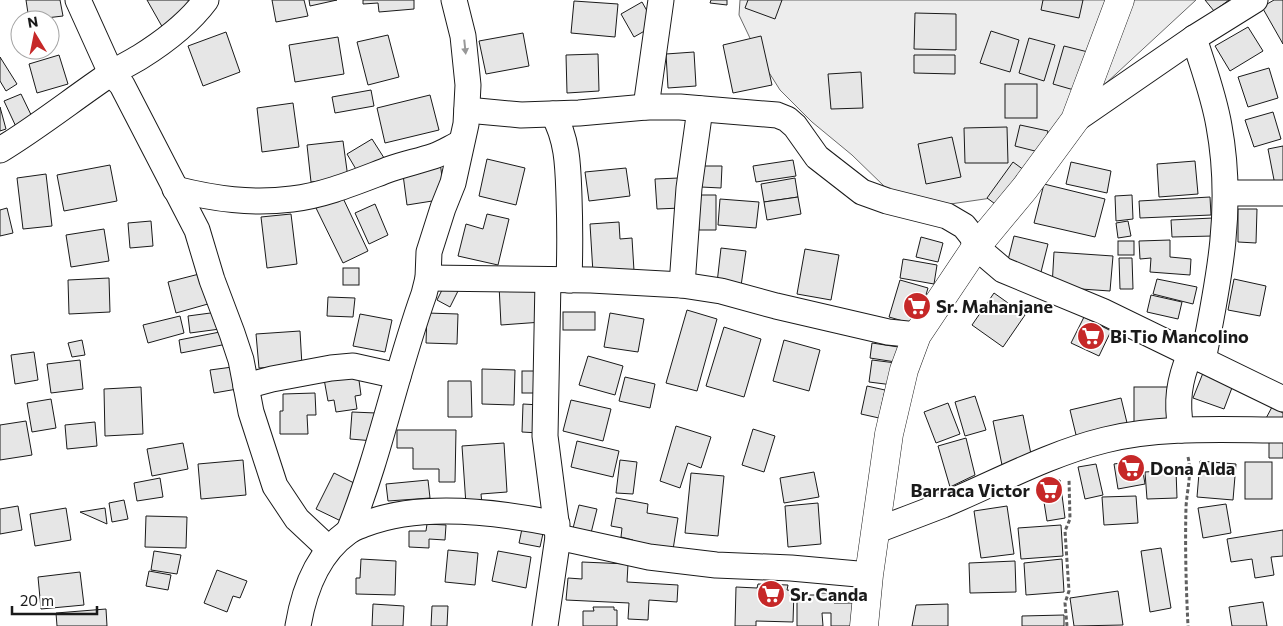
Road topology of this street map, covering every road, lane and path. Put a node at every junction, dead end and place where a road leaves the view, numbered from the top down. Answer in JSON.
{"nodes":[{"id":1,"x":78,"y":0,"type":"edge"},
{"id":2,"x":206,"y":0,"type":"edge"},
{"id":3,"x":454,"y":0,"type":"edge"},
{"id":4,"x":661,"y":0,"type":"edge"},
{"id":5,"x":1120,"y":0,"type":"edge"},
{"id":6,"x":1255,"y":0,"type":"edge"},
{"id":7,"x":1194,"y":38,"type":"junction"},
{"id":8,"x":111,"y":74,"type":"junction"},
{"id":9,"x":646,"y":106,"type":"junction"},
{"id":10,"x":700,"y":109,"type":"junction"},
{"id":11,"x":467,"y":110,"type":"junction"},
{"id":12,"x":553,"y":114,"type":"junction"},
{"id":13,"x":1075,"y":120,"type":"junction"},
{"id":14,"x":461,"y":143,"type":"junction"},
{"id":15,"x":0,"y":150,"type":"edge"},
{"id":16,"x":175,"y":189,"type":"junction"},
{"id":17,"x":1283,"y":193,"type":"edge"},
{"id":18,"x":1226,"y":194,"type":"junction"},
{"id":19,"x":976,"y":247,"type":"junction"},
{"id":20,"x":428,"y":278,"type":"junction"},
{"id":21,"x":559,"y":280,"type":"junction"},
{"id":22,"x":682,"y":285,"type":"junction"},
{"id":23,"x":917,"y":335,"type":"junction"},
{"id":24,"x":1196,"y":357,"type":"junction"},
{"id":25,"x":398,"y":376,"type":"junction"},
{"id":26,"x":246,"y":386,"type":"junction"},
{"id":27,"x":1283,"y":399,"type":"edge"},
{"id":28,"x":1181,"y":430,"type":"junction"},
{"id":29,"x":1283,"y":430,"type":"edge"},
{"id":30,"x":1068,"y":451,"type":"junction"},
{"id":31,"x":349,"y":531,"type":"junction"},
{"id":32,"x":557,"y":531,"type":"junction"},
{"id":33,"x":875,"y":531,"type":"junction"},
{"id":34,"x":328,"y":549,"type":"junction"},
{"id":35,"x":869,"y":576,"type":"junction"},
{"id":36,"x":298,"y":626,"type":"edge"},
{"id":37,"x":545,"y":626,"type":"edge"},
{"id":38,"x":864,"y":626,"type":"edge"},
{"id":39,"x":1067,"y":626,"type":"edge"},
{"id":40,"x":1188,"y":626,"type":"edge"}],
"edges":[{"from":1,"to":8,"type":"street"},
{"from":2,"to":8,"type":"street"},
{"from":3,"to":11,"type":"street","one_way":true},
{"from":4,"to":9,"type":"street"},
{"from":5,"to":13,"type":"street"},
{"from":6,"to":7,"type":"street"},
{"from":7,"to":13,"type":"street"},
{"from":7,"to":18,"type":"street"},
{"from":8,"to":15,"type":"street"},
{"from":8,"to":16,"type":"street"},
{"from":9,"to":10,"type":"street"},
{"from":9,"to":12,"type":"street"},
{"from":10,"to":19,"type":"street"},
{"from":10,"to":22,"type":"street"},
{"from":11,"to":12,"type":"street"},
{"from":11,"to":14,"type":"street"},
{"from":12,"to":21,"type":"street"},
{"from":13,"to":19,"type":"street"},
{"from":14,"to":16,"type":"street"},
{"from":14,"to":20,"type":"street"},
{"from":16,"to":26,"type":"street"},
{"from":17,"to":18,"type":"street"},
{"from":18,"to":24,"type":"street"},
{"from":19,"to":23,"type":"street"},
{"from":19,"to":24,"type":"street"},
{"from":20,"to":21,"type":"street"},
{"from":20,"to":25,"type":"street"},
{"from":21,"to":22,"type":"street"},
{"from":21,"to":32,"type":"street"},
{"from":22,"to":23,"type":"street"},
{"from":23,"to":33,"type":"street"},
{"from":24,"to":27,"type":"street"},
{"from":24,"to":28,"type":"street"},
{"from":25,"to":26,"type":"street"},
{"from":25,"to":31,"type":"street"},
{"from":26,"to":34,"type":"street"},
{"from":28,"to":29,"type":"street"},
{"from":28,"to":30,"type":"street"},
{"from":28,"to":40,"type":"path"},
{"from":30,"to":33,"type":"street"},
{"from":30,"to":39,"type":"path"},
{"from":31,"to":32,"type":"street"},
{"from":31,"to":34,"type":"street"},
{"from":32,"to":35,"type":"street"},
{"from":32,"to":37,"type":"street"},
{"from":33,"to":35,"type":"street"},
{"from":34,"to":36,"type":"street"},
{"from":35,"to":38,"type":"street"}]}
